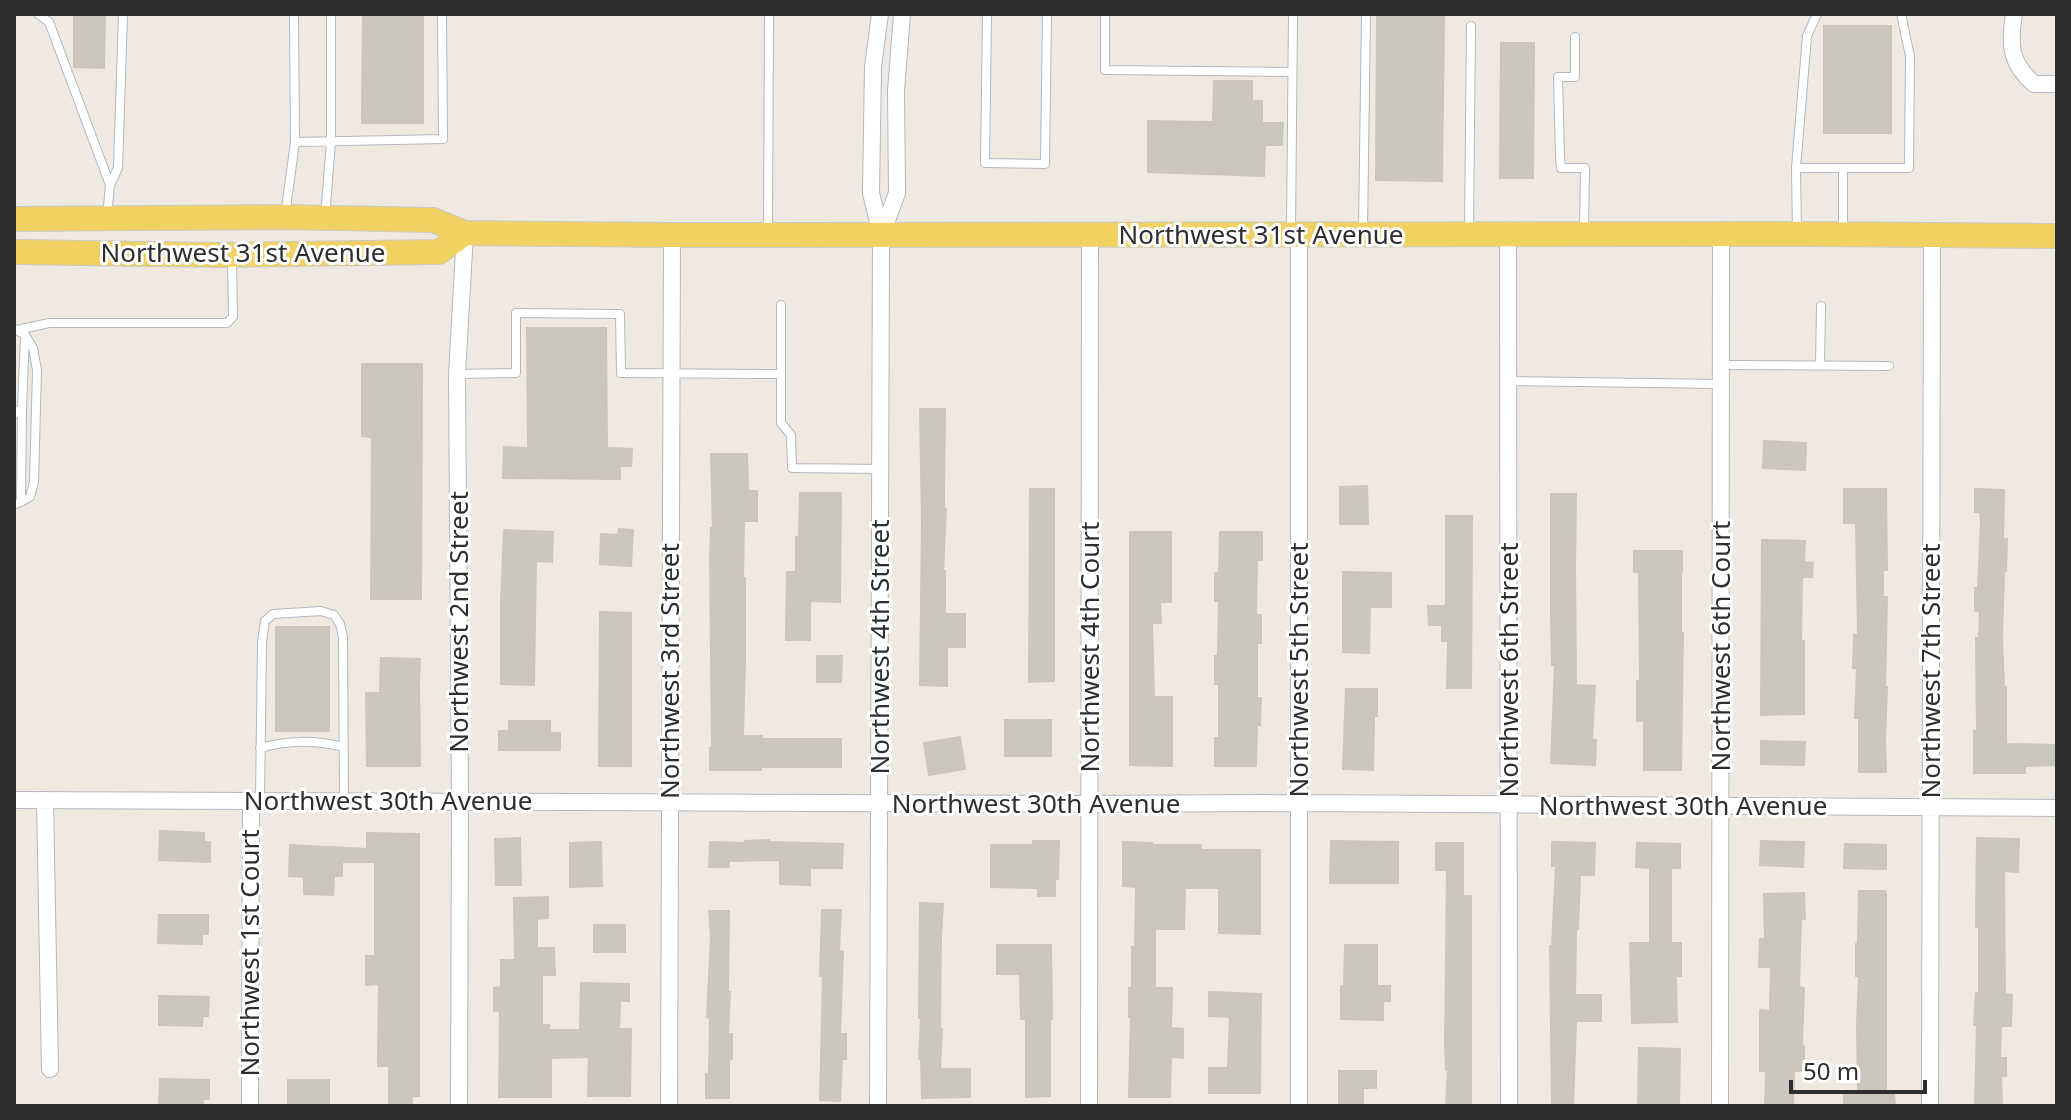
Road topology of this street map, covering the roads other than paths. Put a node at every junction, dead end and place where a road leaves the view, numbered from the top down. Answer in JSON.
{"nodes":[{"id":1,"x":38,"y":14,"type":"edge"},
{"id":2,"x":123,"y":14,"type":"edge"},
{"id":3,"x":294,"y":14,"type":"edge"},
{"id":4,"x":331,"y":14,"type":"edge"},
{"id":5,"x":442,"y":14,"type":"edge"},
{"id":6,"x":769,"y":14,"type":"edge"},
{"id":7,"x":880,"y":14,"type":"edge"},
{"id":8,"x":902,"y":14,"type":"edge"},
{"id":9,"x":987,"y":14,"type":"edge"},
{"id":10,"x":1047,"y":14,"type":"edge"},
{"id":11,"x":1105,"y":14,"type":"edge"},
{"id":12,"x":1293,"y":14,"type":"edge"},
{"id":13,"x":1366,"y":14,"type":"edge"},
{"id":14,"x":1817,"y":14,"type":"edge"},
{"id":15,"x":1901,"y":14,"type":"edge"},
{"id":16,"x":2014,"y":14,"type":"edge"},
{"id":17,"x":1471,"y":26,"type":"dead end"},
{"id":18,"x":1575,"y":37,"type":"dead end"},
{"id":19,"x":1292,"y":72,"type":"junction"},
{"id":20,"x":2057,"y":84,"type":"edge"},
{"id":21,"x":295,"y":142,"type":"junction"},
{"id":22,"x":331,"y":142,"type":"junction"},
{"id":23,"x":1796,"y":168,"type":"junction"},
{"id":24,"x":1843,"y":168,"type":"junction"},
{"id":25,"x":110,"y":185,"type":"junction"},
{"id":26,"x":284,"y":217,"type":"junction"},
{"id":27,"x":325,"y":217,"type":"junction"},
{"id":28,"x":106,"y":218,"type":"junction"},
{"id":29,"x":14,"y":219,"type":"edge"},
{"id":30,"x":465,"y":233,"type":"junction"},
{"id":31,"x":1508,"y":234,"type":"junction"},
{"id":32,"x":1721,"y":234,"type":"junction"},
{"id":33,"x":1797,"y":234,"type":"junction"},
{"id":34,"x":672,"y":235,"type":"junction"},
{"id":35,"x":768,"y":235,"type":"junction"},
{"id":36,"x":881,"y":235,"type":"junction"},
{"id":37,"x":1090,"y":235,"type":"junction"},
{"id":38,"x":1295,"y":235,"type":"junction"},
{"id":39,"x":1363,"y":235,"type":"junction"},
{"id":40,"x":1469,"y":235,"type":"junction"},
{"id":41,"x":1584,"y":235,"type":"junction"},
{"id":42,"x":1843,"y":235,"type":"junction"},
{"id":43,"x":1932,"y":235,"type":"junction"},
{"id":44,"x":2057,"y":236,"type":"edge"},
{"id":45,"x":14,"y":252,"type":"edge"},
{"id":46,"x":232,"y":254,"type":"junction"},
{"id":47,"x":781,"y":305,"type":"dead end"},
{"id":48,"x":1821,"y":306,"type":"dead end"},
{"id":49,"x":19,"y":331,"type":"edge"},
{"id":50,"x":1720,"y":365,"type":"junction"},
{"id":51,"x":1820,"y":365,"type":"junction"},
{"id":52,"x":1889,"y":366,"type":"dead end"},
{"id":53,"x":672,"y":372,"type":"junction"},
{"id":54,"x":457,"y":374,"type":"junction"},
{"id":55,"x":781,"y":374,"type":"junction"},
{"id":56,"x":1508,"y":381,"type":"junction"},
{"id":57,"x":1721,"y":384,"type":"junction"},
{"id":58,"x":18,"y":411,"type":"edge"},
{"id":59,"x":880,"y":469,"type":"junction"},
{"id":60,"x":18,"y":504,"type":"edge"},
{"id":61,"x":343,"y":747,"type":"junction"},
{"id":62,"x":260,"y":748,"type":"junction"},
{"id":63,"x":14,"y":800,"type":"edge"},
{"id":64,"x":45,"y":800,"type":"junction"},
{"id":65,"x":255,"y":800,"type":"junction"},
{"id":66,"x":344,"y":800,"type":"junction"},
{"id":67,"x":460,"y":801,"type":"junction"},
{"id":68,"x":669,"y":802,"type":"junction"},
{"id":69,"x":879,"y":803,"type":"junction"},
{"id":70,"x":1299,"y":803,"type":"junction"},
{"id":71,"x":1090,"y":805,"type":"junction"},
{"id":72,"x":1509,"y":805,"type":"junction"},
{"id":73,"x":1721,"y":806,"type":"junction"},
{"id":74,"x":1931,"y":808,"type":"junction"},
{"id":75,"x":2057,"y":808,"type":"edge"},
{"id":76,"x":50,"y":1069,"type":"dead end"},
{"id":77,"x":250,"y":1106,"type":"edge"},
{"id":78,"x":459,"y":1106,"type":"edge"},
{"id":79,"x":669,"y":1106,"type":"edge"},
{"id":80,"x":878,"y":1106,"type":"edge"},
{"id":81,"x":1089,"y":1106,"type":"edge"},
{"id":82,"x":1299,"y":1106,"type":"edge"},
{"id":83,"x":1509,"y":1106,"type":"edge"},
{"id":84,"x":1720,"y":1106,"type":"edge"},
{"id":85,"x":1930,"y":1106,"type":"edge"}],
"edges":[{"from":1,"to":25,"type":"lane"},
{"from":2,"to":25,"type":"lane"},
{"from":3,"to":21,"type":"lane"},
{"from":4,"to":22,"type":"lane"},
{"from":5,"to":22,"type":"lane"},
{"from":6,"to":35,"type":"lane"},
{"from":7,"to":36,"type":"street"},
{"from":8,"to":36,"type":"street"},
{"from":9,"to":10,"type":"lane"},
{"from":11,"to":19,"type":"lane"},
{"from":12,"to":19,"type":"lane"},
{"from":13,"to":39,"type":"lane"},
{"from":14,"to":23,"type":"lane"},
{"from":15,"to":24,"type":"lane"},
{"from":16,"to":20,"type":"street"},
{"from":17,"to":40,"type":"lane"},
{"from":18,"to":41,"type":"lane"},
{"from":19,"to":38,"type":"lane"},
{"from":21,"to":22,"type":"lane"},
{"from":21,"to":26,"type":"lane"},
{"from":22,"to":27,"type":"lane"},
{"from":23,"to":24,"type":"lane"},
{"from":23,"to":33,"type":"lane"},
{"from":24,"to":42,"type":"lane"},
{"from":25,"to":28,"type":"lane"},
{"from":26,"to":27,"type":"main road","name":"Northwest 31st Avenue"},
{"from":26,"to":28,"type":"main road","name":"Northwest 31st Avenue"},
{"from":27,"to":30,"type":"main road","name":"Northwest 31st Avenue"},
{"from":28,"to":29,"type":"main road","name":"Northwest 31st Avenue"},
{"from":30,"to":34,"type":"main road","name":"Northwest 31st Avenue"},
{"from":30,"to":46,"type":"main road","name":"Northwest 31st Avenue"},
{"from":30,"to":54,"type":"street","name":"Northwest 2nd Street"},
{"from":31,"to":40,"type":"main road","name":"Northwest 31st Avenue"},
{"from":31,"to":41,"type":"main road","name":"Northwest 31st Avenue"},
{"from":31,"to":56,"type":"street","name":"Northwest 6th Street"},
{"from":32,"to":33,"type":"main road","name":"Northwest 31st Avenue"},
{"from":32,"to":41,"type":"main road","name":"Northwest 31st Avenue"},
{"from":32,"to":50,"type":"street","name":"Northwest 6th Court"},
{"from":33,"to":42,"type":"main road","name":"Northwest 31st Avenue"},
{"from":34,"to":35,"type":"main road","name":"Northwest 31st Avenue"},
{"from":34,"to":53,"type":"street","name":"Northwest 3rd Street"},
{"from":35,"to":36,"type":"main road","name":"Northwest 31st Avenue"},
{"from":36,"to":37,"type":"main road","name":"Northwest 31st Avenue"},
{"from":36,"to":59,"type":"street","name":"Northwest 4th Street"},
{"from":37,"to":38,"type":"main road","name":"Northwest 31st Avenue"},
{"from":37,"to":71,"type":"street","name":"Northwest 4th Court"},
{"from":38,"to":39,"type":"main road","name":"Northwest 31st Avenue"},
{"from":38,"to":70,"type":"street","name":"Northwest 5th Street"},
{"from":39,"to":40,"type":"main road","name":"Northwest 31st Avenue"},
{"from":42,"to":43,"type":"main road","name":"Northwest 31st Avenue"},
{"from":43,"to":44,"type":"main road","name":"Northwest 31st Avenue"},
{"from":43,"to":74,"type":"street","name":"Northwest 7th Street"},
{"from":45,"to":46,"type":"main road","name":"Northwest 31st Avenue"},
{"from":46,"to":49,"type":"lane"},
{"from":47,"to":55,"type":"lane"},
{"from":48,"to":51,"type":"lane"},
{"from":49,"to":58,"type":"lane"},
{"from":49,"to":60,"type":"lane"},
{"from":50,"to":51,"type":"lane"},
{"from":50,"to":57,"type":"street","name":"Northwest 6th Court"},
{"from":51,"to":52,"type":"lane"},
{"from":53,"to":54,"type":"lane"},
{"from":53,"to":55,"type":"lane"},
{"from":53,"to":68,"type":"street","name":"Northwest 3rd Street"},
{"from":54,"to":67,"type":"street","name":"Northwest 2nd Street"},
{"from":55,"to":59,"type":"lane"},
{"from":56,"to":57,"type":"lane"},
{"from":56,"to":72,"type":"street","name":"Northwest 6th Street"},
{"from":57,"to":73,"type":"street","name":"Northwest 6th Court"},
{"from":58,"to":60,"type":"lane"},
{"from":59,"to":69,"type":"street","name":"Northwest 4th Street"},
{"from":61,"to":62,"type":"lane"},
{"from":61,"to":62,"type":"lane"},
{"from":61,"to":66,"type":"lane"},
{"from":62,"to":65,"type":"lane"},
{"from":63,"to":64,"type":"street","name":"Northwest 30th Avenue"},
{"from":64,"to":65,"type":"street","name":"Northwest 30th Avenue"},
{"from":64,"to":76,"type":"street"},
{"from":65,"to":66,"type":"street","name":"Northwest 30th Avenue"},
{"from":65,"to":77,"type":"street","name":"Northwest 1st Court"},
{"from":66,"to":67,"type":"street","name":"Northwest 30th Avenue"},
{"from":67,"to":68,"type":"street","name":"Northwest 30th Avenue"},
{"from":67,"to":78,"type":"street","name":"Northwest 2nd Street"},
{"from":68,"to":69,"type":"street","name":"Northwest 30th Avenue"},
{"from":68,"to":79,"type":"street","name":"Northwest 3rd Street"},
{"from":69,"to":71,"type":"street","name":"Northwest 30th Avenue"},
{"from":69,"to":80,"type":"street","name":"Northwest 4th Street"},
{"from":70,"to":71,"type":"street","name":"Northwest 30th Avenue"},
{"from":70,"to":72,"type":"street","name":"Northwest 30th Avenue"},
{"from":70,"to":82,"type":"street","name":"Northwest 5th Street"},
{"from":71,"to":81,"type":"street","name":"Northwest 4th Court"},
{"from":72,"to":73,"type":"street","name":"Northwest 30th Avenue"},
{"from":72,"to":83,"type":"street","name":"Northwest 6th Street"},
{"from":73,"to":74,"type":"street","name":"Northwest 30th Avenue"},
{"from":73,"to":84,"type":"street","name":"Northwest 6th Court"},
{"from":74,"to":75,"type":"street","name":"Northwest 30th Avenue"},
{"from":74,"to":85,"type":"street","name":"Northwest 7th Street"}]}
